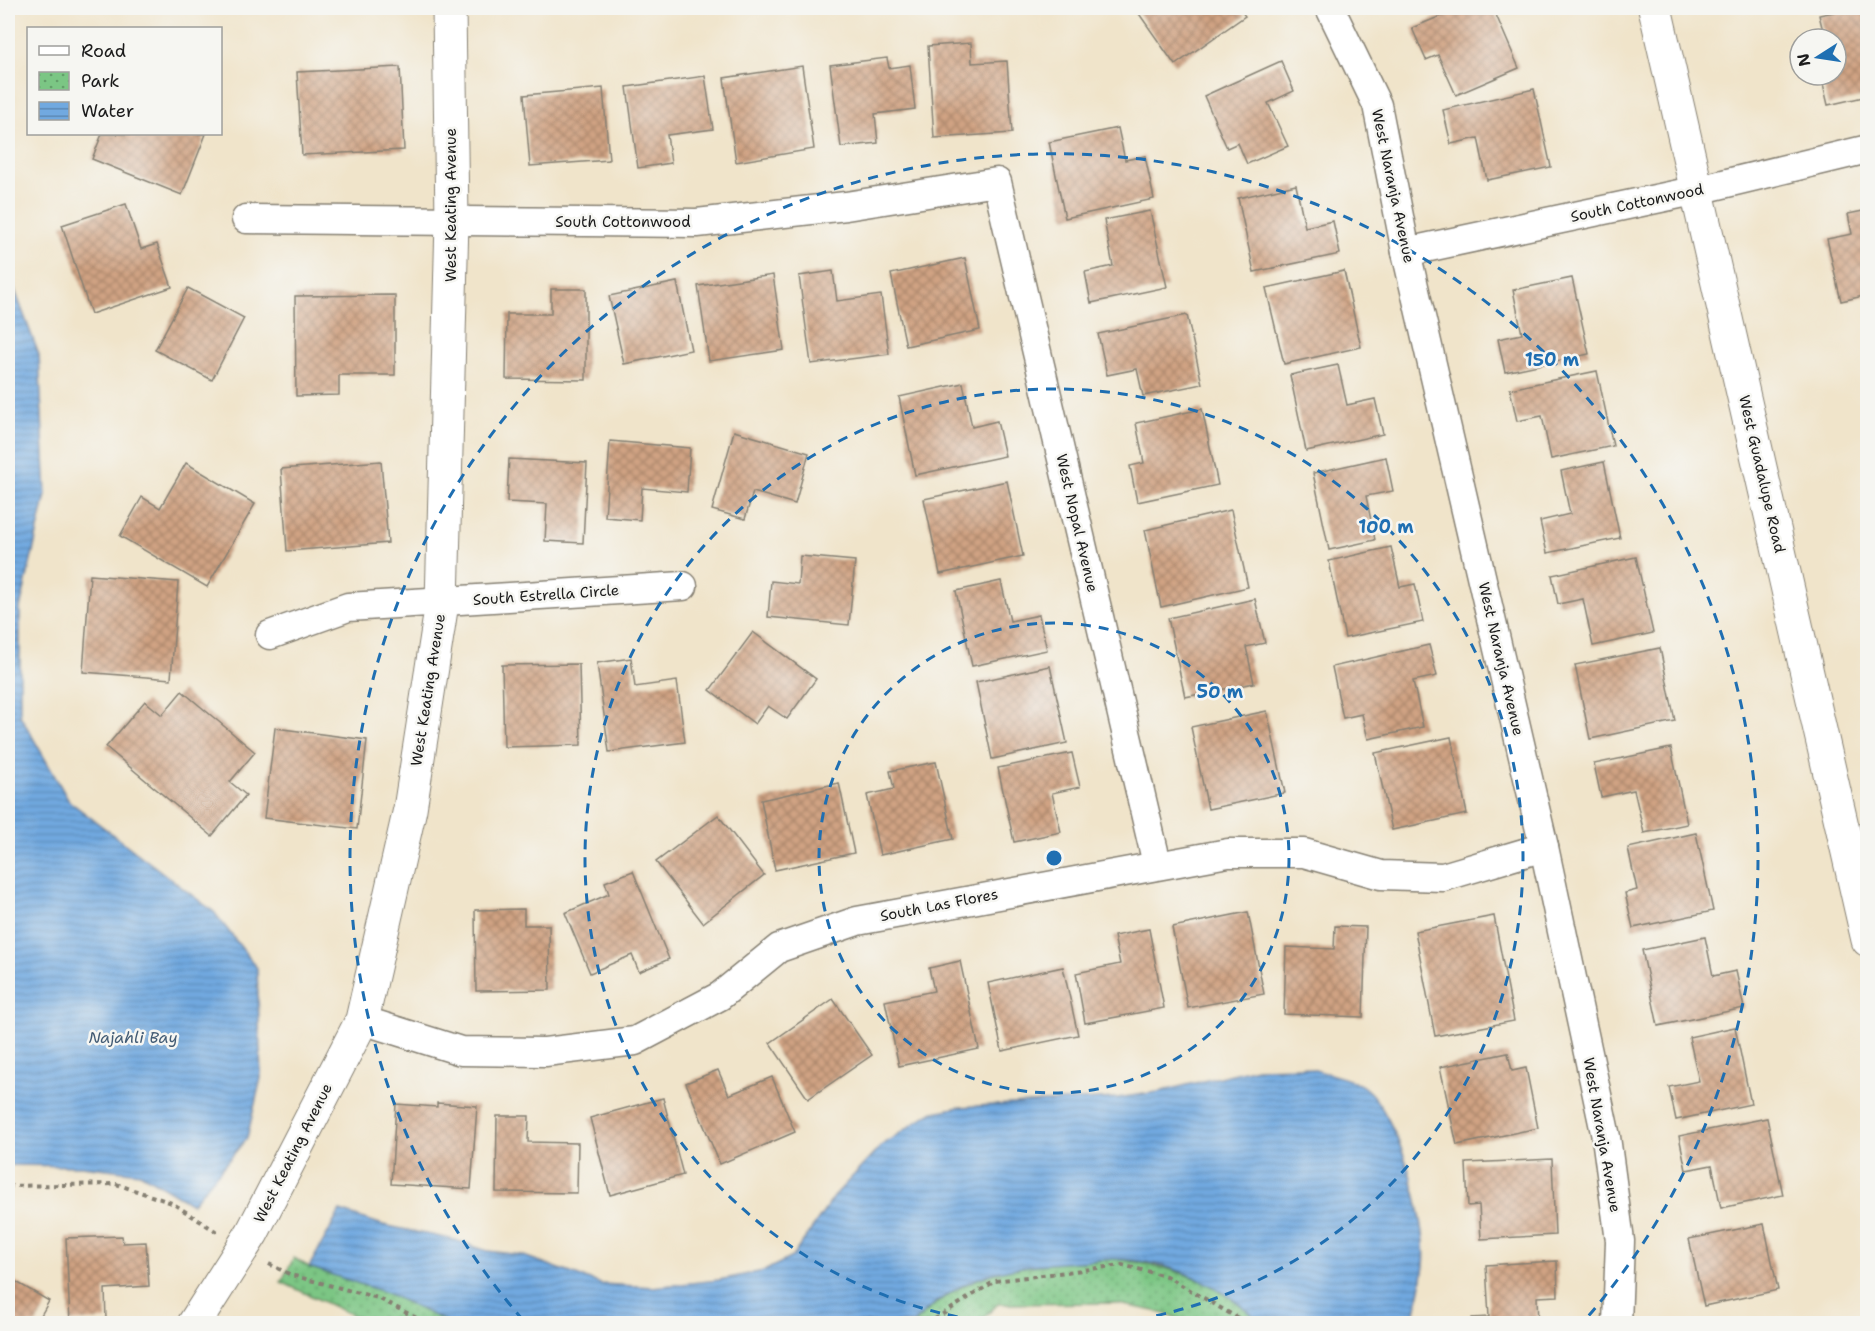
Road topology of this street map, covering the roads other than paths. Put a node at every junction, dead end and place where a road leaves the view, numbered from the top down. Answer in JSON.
{"nodes":[{"id":1,"x":449,"y":8,"type":"edge"},
{"id":2,"x":1330,"y":8,"type":"edge"},
{"id":3,"x":1656,"y":8,"type":"edge"},
{"id":4,"x":1868,"y":149,"type":"edge"},
{"id":5,"x":997,"y":182,"type":"joint"},
{"id":6,"x":1698,"y":190,"type":"junction"},
{"id":7,"x":246,"y":219,"type":"dead end"},
{"id":8,"x":452,"y":221,"type":"junction"},
{"id":9,"x":1406,"y":252,"type":"junction"},
{"id":10,"x":683,"y":586,"type":"dead end"},
{"id":11,"x":442,"y":603,"type":"junction"},
{"id":12,"x":270,"y":635,"type":"dead end"},
{"id":13,"x":1544,"y":847,"type":"junction"},
{"id":14,"x":1157,"y":864,"type":"junction"},
{"id":15,"x":1868,"y":940,"type":"edge"},
{"id":16,"x":362,"y":1020,"type":"junction"},
{"id":17,"x":194,"y":1323,"type":"edge"},
{"id":18,"x":1617,"y":1323,"type":"edge"}],
"edges":[{"from":1,"to":8,"type":"street","name":"West Keating Avenue"},
{"from":2,"to":9,"type":"street","name":"West Naranja Avenue"},
{"from":3,"to":6,"type":"street","name":"West Guadalupe Road"},
{"from":4,"to":6,"type":"street","name":"South Cottonwood"},
{"from":5,"to":8,"type":"street","name":"South Cottonwood"},
{"from":5,"to":14,"type":"street","name":"West Nopal Avenue"},
{"from":6,"to":9,"type":"street","name":"South Cottonwood"},
{"from":6,"to":15,"type":"street","name":"West Guadalupe Road"},
{"from":7,"to":8,"type":"street","name":"South Cottonwood"},
{"from":8,"to":11,"type":"street","name":"West Keating Avenue"},
{"from":9,"to":13,"type":"street","name":"West Naranja Avenue"},
{"from":10,"to":11,"type":"street","name":"South Estrella Circle"},
{"from":11,"to":12,"type":"street","name":"South Estrella Circle"},
{"from":11,"to":16,"type":"street","name":"West Keating Avenue"},
{"from":13,"to":14,"type":"street","name":"South Las Flores"},
{"from":13,"to":18,"type":"street","name":"West Naranja Avenue"},
{"from":14,"to":16,"type":"street","name":"South Las Flores"},
{"from":16,"to":17,"type":"street","name":"West Keating Avenue"}]}
